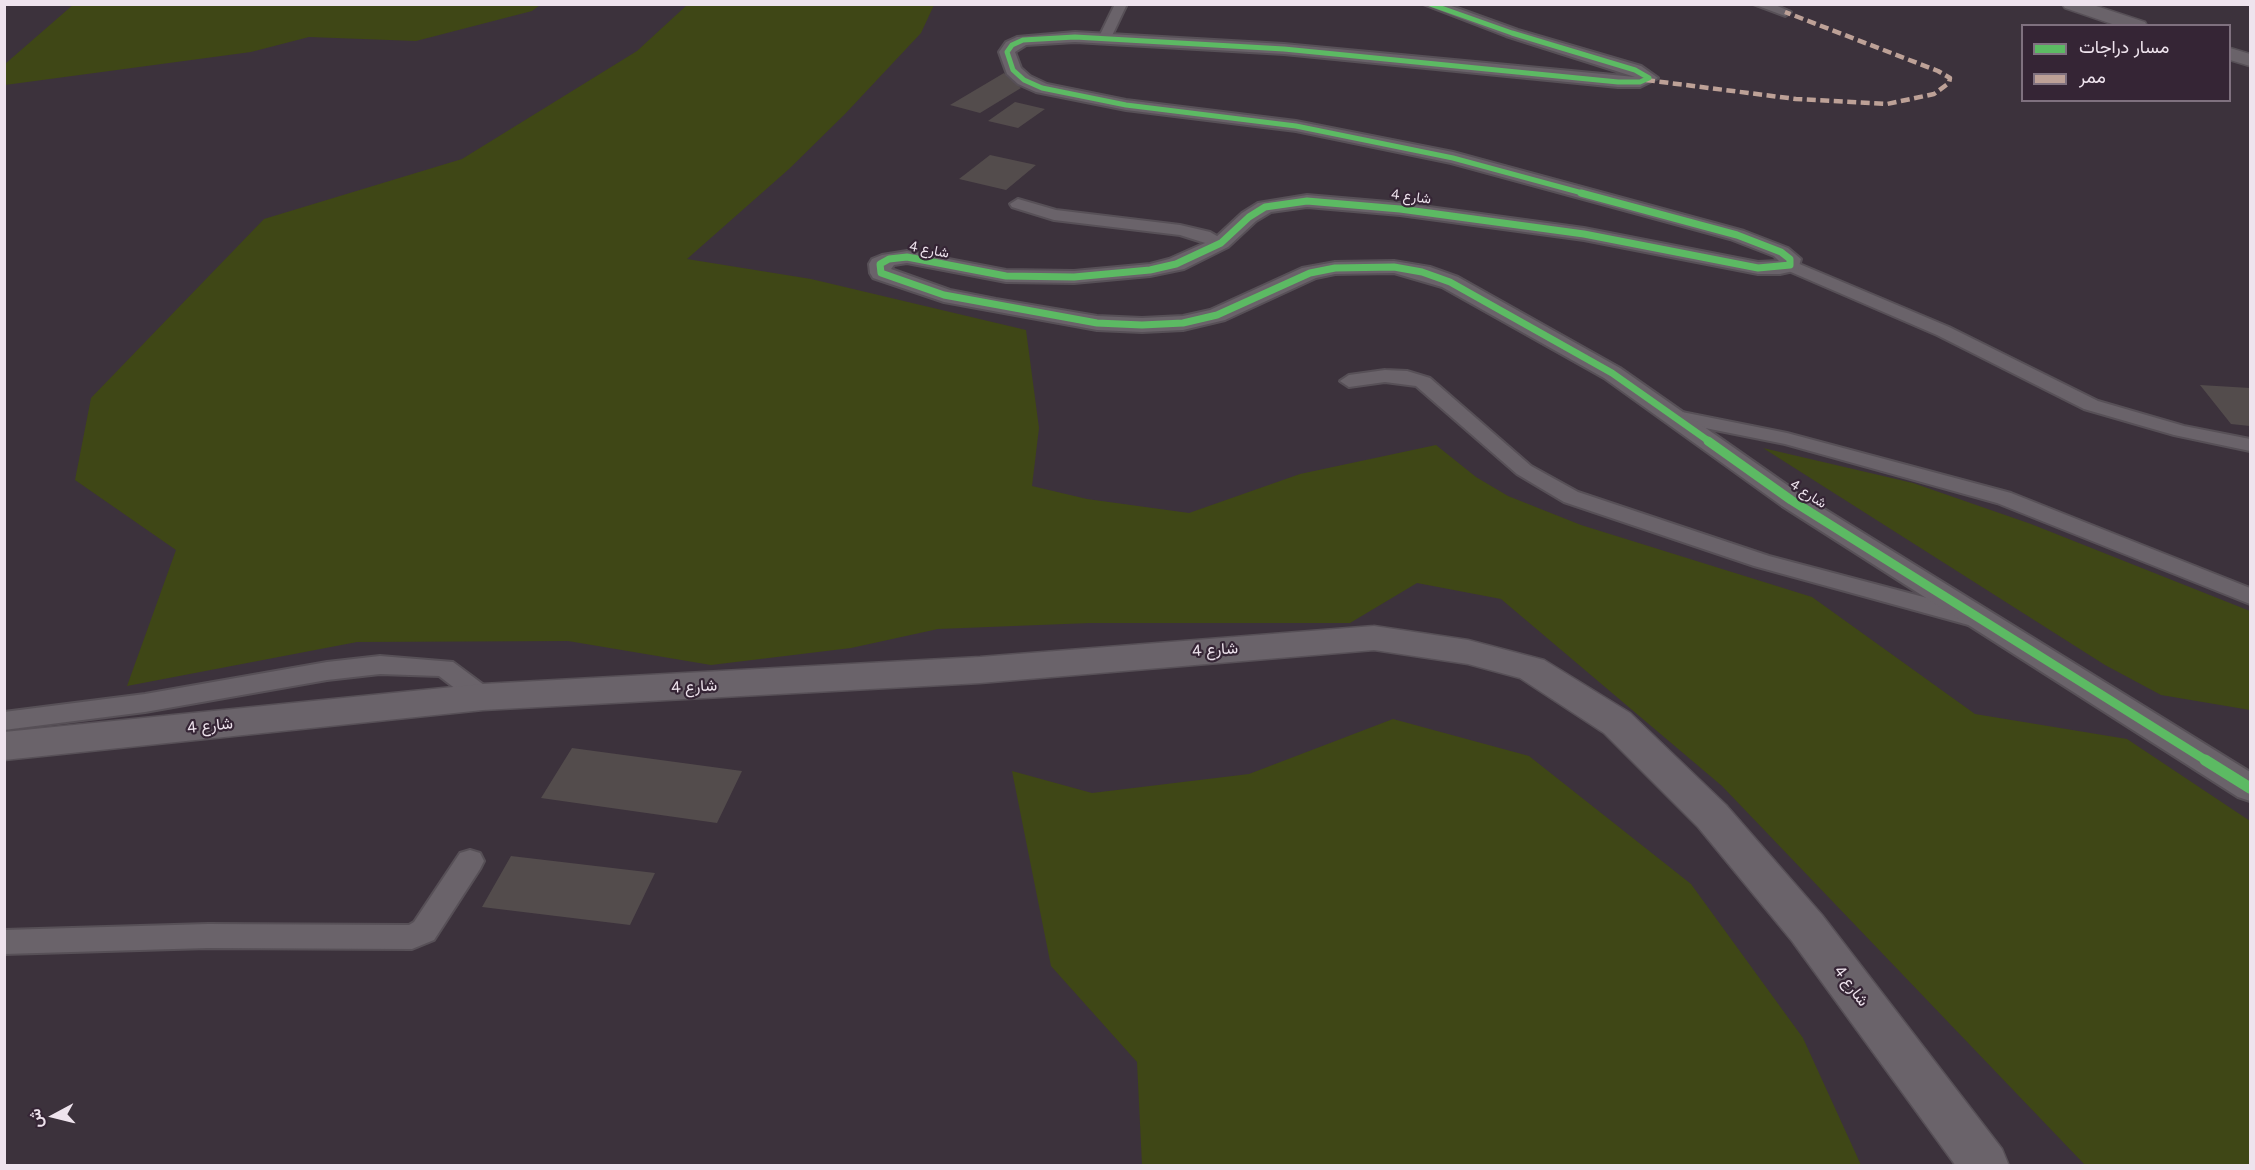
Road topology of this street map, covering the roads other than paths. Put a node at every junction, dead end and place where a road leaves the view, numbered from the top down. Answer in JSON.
{"nodes":[{"id":1,"x":1121,"y":4,"type":"edge"},
{"id":2,"x":1430,"y":4,"type":"edge"},
{"id":3,"x":1759,"y":4,"type":"edge"},
{"id":4,"x":2071,"y":4,"type":"edge"},
{"id":5,"x":1785,"y":12,"type":"dead end"},
{"id":6,"x":2132,"y":24,"type":"edge"},
{"id":7,"x":1104,"y":39,"type":"junction"},
{"id":8,"x":2231,"y":55,"type":"edge"},
{"id":9,"x":2250,"y":60,"type":"edge"},
{"id":10,"x":1018,"y":204,"type":"dead end"},
{"id":11,"x":1221,"y":243,"type":"junction"},
{"id":12,"x":1790,"y":265,"type":"junction"},
{"id":13,"x":1349,"y":381,"type":"dead end"},
{"id":14,"x":1672,"y":416,"type":"junction"},
{"id":15,"x":2250,"y":445,"type":"edge"},
{"id":16,"x":2250,"y":596,"type":"edge"},
{"id":17,"x":1986,"y":622,"type":"junction"},
{"id":18,"x":483,"y":697,"type":"junction"},
{"id":19,"x":4,"y":721,"type":"edge"},
{"id":20,"x":4,"y":746,"type":"edge"},
{"id":21,"x":2250,"y":788,"type":"edge"},
{"id":22,"x":470,"y":861,"type":"dead end"},
{"id":23,"x":4,"y":942,"type":"edge"},
{"id":24,"x":1985,"y":1166,"type":"edge"}],
"edges":[{"from":1,"to":7,"type":"street"},
{"from":2,"to":7,"type":"street"},
{"from":3,"to":5,"type":"street"},
{"from":4,"to":6,"type":"main road"},
{"from":7,"to":12,"type":"street"},
{"from":8,"to":9,"type":"main road"},
{"from":10,"to":11,"type":"street"},
{"from":11,"to":12,"type":"street","name":"شارع 4"},
{"from":11,"to":14,"type":"street","name":"شارع 4"},
{"from":12,"to":15,"type":"street"},
{"from":13,"to":17,"type":"street"},
{"from":14,"to":16,"type":"street"},
{"from":14,"to":17,"type":"street","name":"شارع 4"},
{"from":17,"to":21,"type":"street","name":"شارع 4"},
{"from":18,"to":19,"type":"street"},
{"from":18,"to":20,"type":"main road","name":"شارع 4"},
{"from":18,"to":24,"type":"main road","name":"شارع 4"},
{"from":22,"to":23,"type":"street"}]}
